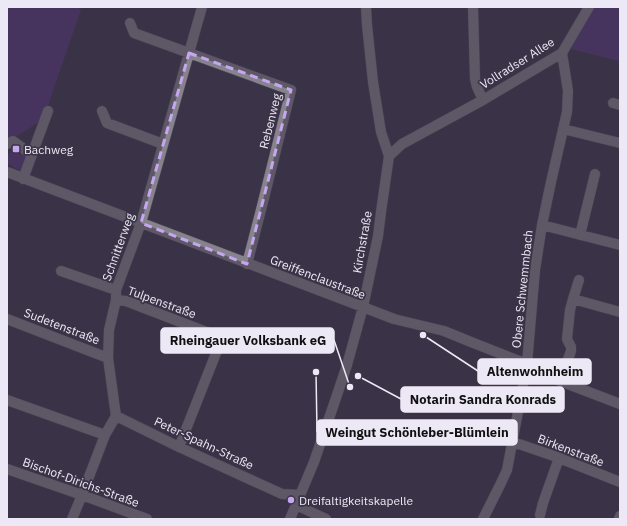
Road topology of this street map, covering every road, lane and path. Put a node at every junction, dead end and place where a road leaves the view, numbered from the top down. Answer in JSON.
{"nodes":[{"id":1,"x":202,"y":7,"type":"edge"},
{"id":2,"x":366,"y":7,"type":"edge"},
{"id":3,"x":473,"y":7,"type":"edge"},
{"id":4,"x":588,"y":7,"type":"edge"},
{"id":5,"x":130,"y":23,"type":"dead end"},
{"id":6,"x":189,"y":53,"type":"junction"},
{"id":7,"x":562,"y":53,"type":"junction"},
{"id":8,"x":483,"y":100,"type":"junction"},
{"id":9,"x":48,"y":111,"type":"dead end"},
{"id":10,"x":102,"y":111,"type":"dead end"},
{"id":11,"x":563,"y":128,"type":"junction"},
{"id":12,"x":620,"y":143,"type":"edge"},
{"id":13,"x":7,"y":144,"type":"edge"},
{"id":14,"x":163,"y":144,"type":"junction"},
{"id":15,"x":32,"y":155,"type":"junction"},
{"id":16,"x":389,"y":156,"type":"junction"},
{"id":17,"x":7,"y":172,"type":"edge"},
{"id":18,"x":595,"y":174,"type":"dead end"},
{"id":19,"x":23,"y":179,"type":"junction"},
{"id":20,"x":141,"y":224,"type":"junction"},
{"id":21,"x":542,"y":225,"type":"junction"},
{"id":22,"x":580,"y":234,"type":"junction"},
{"id":23,"x":620,"y":245,"type":"edge"},
{"id":24,"x":247,"y":264,"type":"junction"},
{"id":25,"x":61,"y":271,"type":"dead end"},
{"id":26,"x":579,"y":280,"type":"dead end"},
{"id":27,"x":116,"y":295,"type":"junction"},
{"id":28,"x":573,"y":299,"type":"junction"},
{"id":29,"x":363,"y":308,"type":"junction"},
{"id":30,"x":620,"y":312,"type":"edge"},
{"id":31,"x":7,"y":319,"type":"edge"},
{"id":32,"x":108,"y":358,"type":"junction"},
{"id":33,"x":527,"y":364,"type":"junction"},
{"id":34,"x":560,"y":382,"type":"junction"},
{"id":35,"x":7,"y":400,"type":"edge"},
{"id":36,"x":620,"y":404,"type":"edge"},
{"id":37,"x":116,"y":416,"type":"junction"},
{"id":38,"x":105,"y":435,"type":"junction"},
{"id":39,"x":513,"y":442,"type":"junction"},
{"id":40,"x":179,"y":447,"type":"junction"},
{"id":41,"x":559,"y":458,"type":"junction"},
{"id":42,"x":7,"y":469,"type":"edge"},
{"id":43,"x":620,"y":482,"type":"edge"},
{"id":44,"x":282,"y":494,"type":"junction"},
{"id":45,"x":82,"y":495,"type":"junction"},
{"id":46,"x":295,"y":508,"type":"edge"},
{"id":47,"x":540,"y":515,"type":"dead end"},
{"id":48,"x":620,"y":516,"type":"edge"},
{"id":49,"x":72,"y":519,"type":"edge"},
{"id":50,"x":147,"y":519,"type":"edge"},
{"id":51,"x":326,"y":519,"type":"edge"},
{"id":52,"x":483,"y":519,"type":"edge"},
{"id":53,"x":619,"y":519,"type":"edge"}],
"edges":[{"from":1,"to":6,"type":"street","name":"Schnitterweg"},
{"from":2,"to":16,"type":"street","name":"Kirchstraße"},
{"from":3,"to":8,"type":"street","name":"Vollradser Allee"},
{"from":4,"to":7,"type":"street","name":"Vollradser Allee"},
{"from":5,"to":6,"type":"street"},
{"from":6,"to":14,"type":"street","name":"Schnitterweg"},
{"from":6,"to":24,"type":"street","name":"Rebenweg"},
{"from":7,"to":8,"type":"street","name":"Vollradser Allee"},
{"from":7,"to":11,"type":"street","name":"Obere Schwemmbach"},
{"from":8,"to":16,"type":"street","name":"Vollradser Allee"},
{"from":9,"to":15,"type":"street"},
{"from":10,"to":14,"type":"street"},
{"from":11,"to":12,"type":"street"},
{"from":11,"to":21,"type":"street","name":"Obere Schwemmbach"},
{"from":13,"to":15,"type":"street"},
{"from":14,"to":20,"type":"street","name":"Schnitterweg"},
{"from":15,"to":19,"type":"street"},
{"from":16,"to":29,"type":"street","name":"Kirchstraße"},
{"from":17,"to":19,"type":"street","name":"Greiffenclaustraße"},
{"from":18,"to":22,"type":"street"},
{"from":19,"to":20,"type":"street","name":"Greiffenclaustraße"},
{"from":20,"to":24,"type":"street","name":"Greiffenclaustraße"},
{"from":20,"to":27,"type":"street","name":"Schnitterweg"},
{"from":21,"to":22,"type":"street"},
{"from":21,"to":33,"type":"street","name":"Obere Schwemmbach"},
{"from":22,"to":23,"type":"street"},
{"from":24,"to":29,"type":"street","name":"Greiffenclaustraße"},
{"from":25,"to":27,"type":"street","name":"Tulpenstraße"},
{"from":26,"to":28,"type":"street"},
{"from":27,"to":32,"type":"street","name":"Schnitterweg"},
{"from":27,"to":40,"type":"street","name":"Tulpenstraße"},
{"from":28,"to":30,"type":"street"},
{"from":28,"to":34,"type":"street"},
{"from":29,"to":33,"type":"street","name":"Greiffenclaustraße"},
{"from":29,"to":46,"type":"street","name":"Kirchstraße"},
{"from":31,"to":32,"type":"street","name":"Sudetenstraße"},
{"from":32,"to":37,"type":"street","name":"Schnitterweg"},
{"from":33,"to":34,"type":"street","name":"Greiffenclaustraße"},
{"from":33,"to":39,"type":"street","name":"Obere Schwemmbach"},
{"from":34,"to":36,"type":"street","name":"Greiffenclaustraße"},
{"from":35,"to":38,"type":"street"},
{"from":37,"to":38,"type":"street"},
{"from":37,"to":40,"type":"street","name":"Peter-Spahn-Straße"},
{"from":38,"to":45,"type":"street"},
{"from":39,"to":41,"type":"street","name":"Birkenstraße"},
{"from":39,"to":52,"type":"street","name":"Obere Schwemmbach"},
{"from":40,"to":44,"type":"street","name":"Peter-Spahn-Straße"},
{"from":41,"to":43,"type":"street","name":"Birkenstraße"},
{"from":41,"to":47,"type":"street"},
{"from":42,"to":45,"type":"street","name":"Bischof-Dirichs-Straße"},
{"from":44,"to":46,"type":"street"},
{"from":44,"to":46,"type":"street","name":"Peter-Spahn-Straße"},
{"from":45,"to":49,"type":"street"},
{"from":45,"to":50,"type":"street","name":"Bischof-Dirichs-Straße"},
{"from":46,"to":51,"type":"street"},
{"from":48,"to":53,"type":"street"}]}
